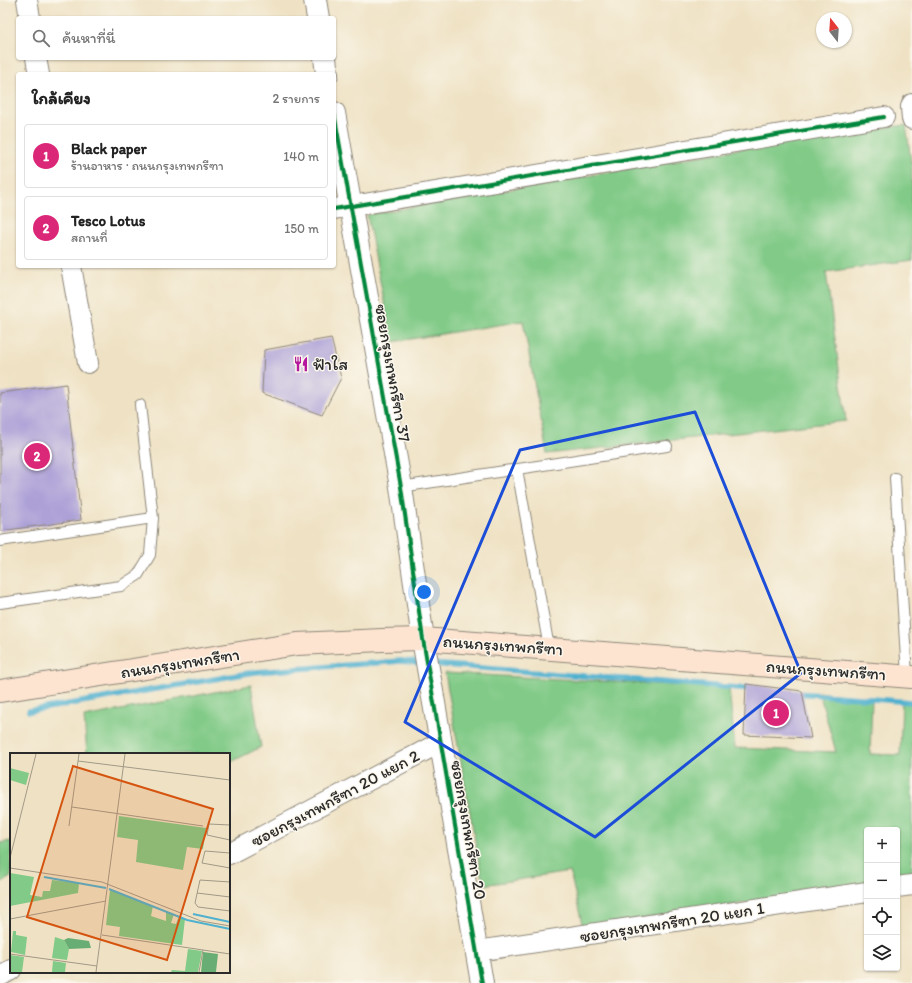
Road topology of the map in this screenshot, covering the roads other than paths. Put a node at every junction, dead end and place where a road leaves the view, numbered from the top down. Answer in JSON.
{"nodes":[{"id":1,"x":27,"y":0,"type":"edge"},
{"id":2,"x":315,"y":0,"type":"edge"},
{"id":3,"x":30,"y":16,"type":"edge"},
{"id":4,"x":318,"y":16,"type":"edge"},
{"id":5,"x":36,"y":60,"type":"edge"},
{"id":6,"x":325,"y":60,"type":"edge"},
{"id":7,"x":39,"y":72,"type":"edge"},
{"id":8,"x":328,"y":72,"type":"edge"},
{"id":9,"x":912,"y":104,"type":"edge"},
{"id":10,"x":884,"y":117,"type":"dead end"},
{"id":11,"x":912,"y":119,"type":"edge"},
{"id":12,"x":336,"y":137,"type":"edge"},
{"id":13,"x":342,"y":208,"type":"edge"},
{"id":14,"x":71,"y":268,"type":"edge"},
{"id":15,"x":88,"y":363,"type":"dead end"},
{"id":16,"x":140,"y":405,"type":"dead end"},
{"id":17,"x":667,"y":446,"type":"dead end"},
{"id":18,"x":517,"y":469,"type":"junction"},
{"id":19,"x":896,"y":478,"type":"dead end"},
{"id":20,"x":400,"y":487,"type":"junction"},
{"id":21,"x":152,"y":518,"type":"junction"},
{"id":22,"x":0,"y":541,"type":"edge"},
{"id":23,"x":0,"y":603,"type":"edge"},
{"id":24,"x":425,"y":648,"type":"junction"},
{"id":25,"x":549,"y":648,"type":"junction"},
{"id":26,"x":909,"y":677,"type":"edge"},
{"id":27,"x":0,"y":691,"type":"edge"},
{"id":28,"x":441,"y":742,"type":"junction"},
{"id":29,"x":230,"y":853,"type":"edge"},
{"id":30,"x":912,"y":885,"type":"edge"},
{"id":31,"x":900,"y":887,"type":"edge"},
{"id":32,"x":864,"y":892,"type":"edge"},
{"id":33,"x":477,"y":952,"type":"junction"},
{"id":34,"x":10,"y":971,"type":"edge"},
{"id":35,"x":0,"y":976,"type":"edge"},
{"id":36,"x":482,"y":983,"type":"edge"}],
"edges":[{"from":1,"to":3,"type":"street"},
{"from":2,"to":4,"type":"street"},
{"from":5,"to":7,"type":"street"},
{"from":6,"to":8,"type":"street"},
{"from":9,"to":11,"type":"street"},
{"from":10,"to":13,"type":"street"},
{"from":12,"to":13,"type":"street","name":"ซอยกรุงเทพกรีฑา 37"},
{"from":13,"to":20,"type":"street","name":"ซอยกรุงเทพกรีฑา 37"},
{"from":14,"to":15,"type":"street"},
{"from":16,"to":21,"type":"lane"},
{"from":17,"to":18,"type":"lane"},
{"from":18,"to":20,"type":"lane"},
{"from":18,"to":25,"type":"lane"},
{"from":19,"to":26,"type":"lane"},
{"from":20,"to":24,"type":"street","name":"ซอยกรุงเทพกรีฑา 37"},
{"from":21,"to":22,"type":"lane"},
{"from":21,"to":23,"type":"lane"},
{"from":24,"to":25,"type":"main road","name":"ถนนกรุงเทพกรีฑา"},
{"from":24,"to":27,"type":"main road","name":"ถนนกรุงเทพกรีฑา"},
{"from":24,"to":28,"type":"street","name":"ซอยกรุงเทพกรีฑา 20"},
{"from":25,"to":26,"type":"main road","name":"ถนนกรุงเทพกรีฑา"},
{"from":28,"to":29,"type":"street","name":"ซอยกรุงเทพกรีฑา 20 แยก 2"},
{"from":28,"to":33,"type":"street","name":"ซอยกรุงเทพกรีฑา 20"},
{"from":30,"to":31,"type":"street"},
{"from":32,"to":33,"type":"street","name":"ซอยกรุงเทพกรีฑา 20 แยก 1"},
{"from":33,"to":36,"type":"street","name":"ซอยกรุงเทพกรีฑา 20"},
{"from":34,"to":35,"type":"street"}]}
